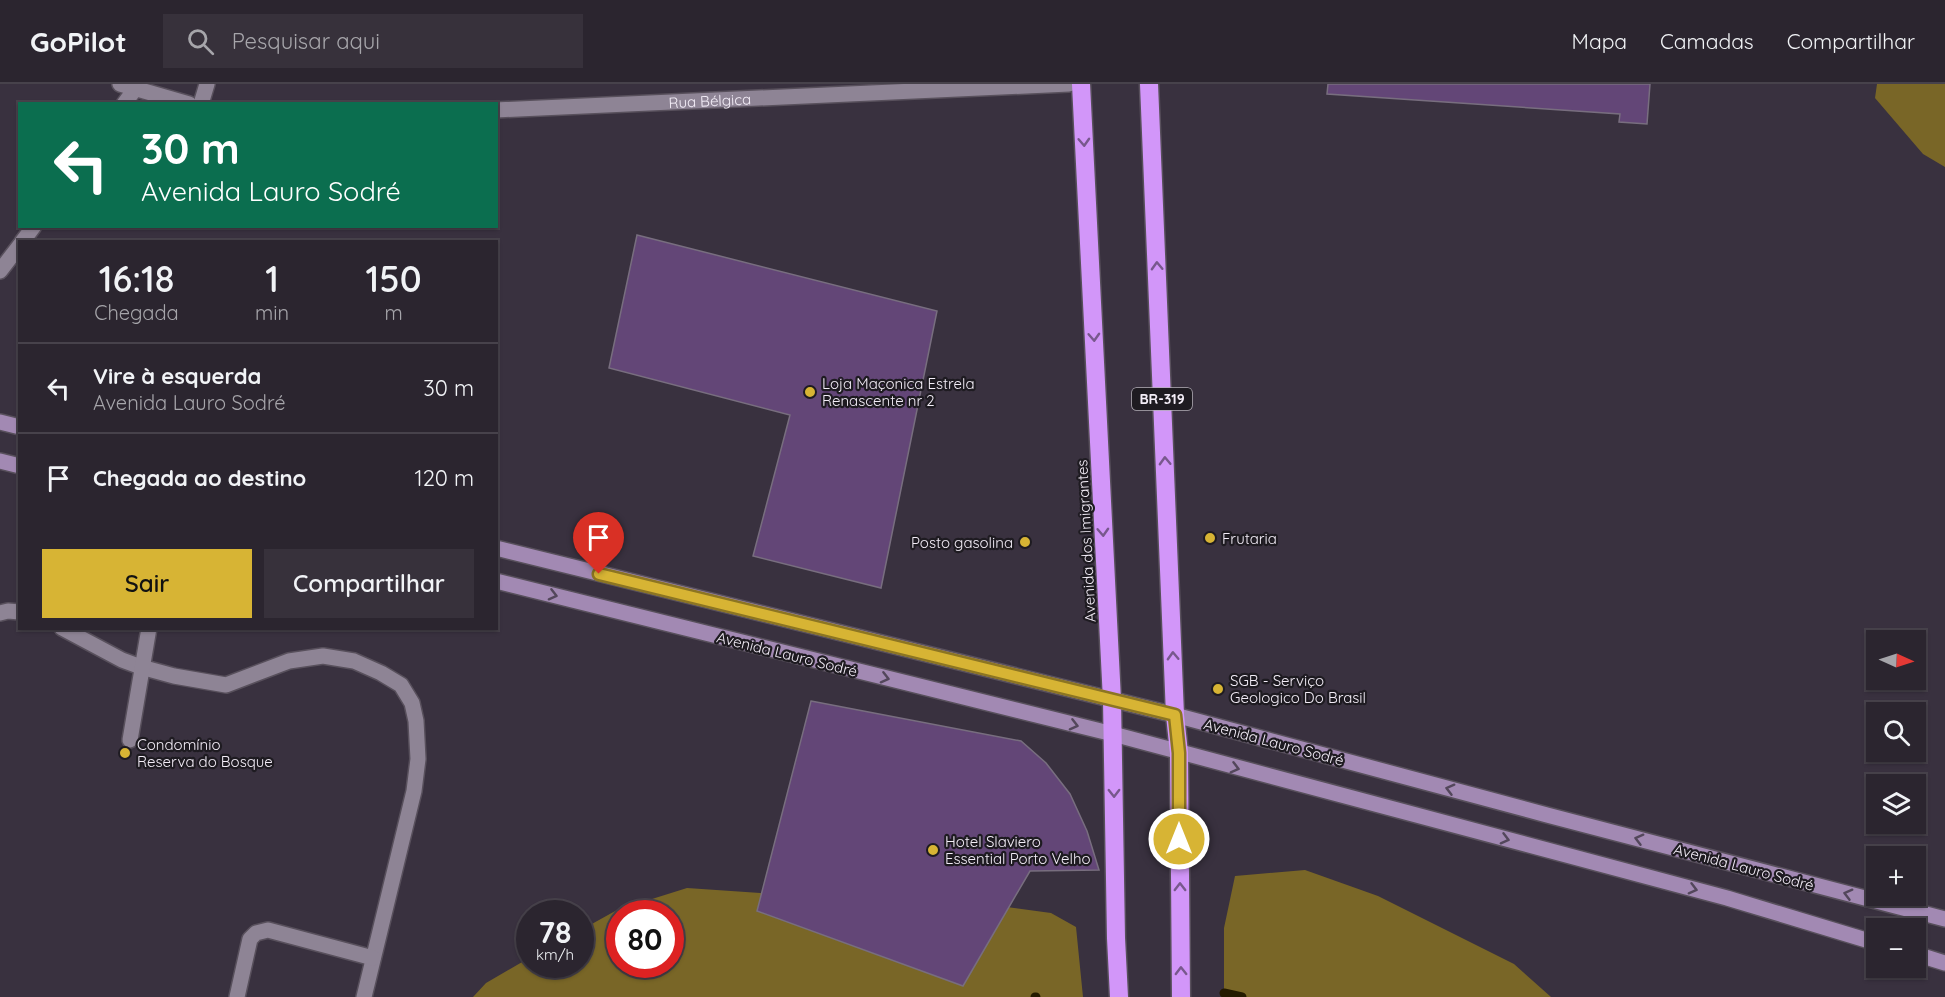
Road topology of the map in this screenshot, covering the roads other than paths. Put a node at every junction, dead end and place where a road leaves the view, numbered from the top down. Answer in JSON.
{"nodes":[{"id":1,"x":120,"y":84,"type":"edge"},
{"id":2,"x":207,"y":84,"type":"edge"},
{"id":3,"x":1069,"y":84,"type":"edge"},
{"id":4,"x":1081,"y":84,"type":"edge"},
{"id":5,"x":1149,"y":84,"type":"edge"},
{"id":6,"x":135,"y":89,"type":"junction"},
{"id":7,"x":125,"y":102,"type":"edge"},
{"id":8,"x":182,"y":102,"type":"edge"},
{"id":9,"x":202,"y":102,"type":"edge"},
{"id":10,"x":498,"y":110,"type":"edge"},
{"id":11,"x":32,"y":228,"type":"edge"},
{"id":12,"x":23,"y":240,"type":"edge"},
{"id":13,"x":18,"y":247,"type":"edge"},
{"id":14,"x":0,"y":271,"type":"edge"},
{"id":15,"x":0,"y":422,"type":"edge"},
{"id":16,"x":18,"y":426,"type":"edge"},
{"id":17,"x":0,"y":461,"type":"edge"},
{"id":18,"x":18,"y":466,"type":"edge"},
{"id":19,"x":498,"y":548,"type":"edge"},
{"id":20,"x":498,"y":581,"type":"edge"},
{"id":21,"x":18,"y":612,"type":"edge"},
{"id":22,"x":0,"y":613,"type":"edge"},
{"id":23,"x":66,"y":630,"type":"edge"},
{"id":24,"x":148,"y":630,"type":"edge"},
{"id":25,"x":141,"y":667,"type":"junction"},
{"id":26,"x":1112,"y":700,"type":"junction"},
{"id":27,"x":1175,"y":715,"type":"junction"},
{"id":28,"x":1113,"y":734,"type":"junction"},
{"id":29,"x":130,"y":740,"type":"dead end"},
{"id":30,"x":1179,"y":753,"type":"junction"},
{"id":31,"x":1945,"y":919,"type":"edge"},
{"id":32,"x":1866,"y":940,"type":"edge"},
{"id":33,"x":1926,"y":957,"type":"edge"},
{"id":34,"x":374,"y":958,"type":"junction"},
{"id":35,"x":1945,"y":963,"type":"edge"},
{"id":36,"x":237,"y":997,"type":"edge"},
{"id":37,"x":364,"y":997,"type":"edge"},
{"id":38,"x":1119,"y":997,"type":"edge"},
{"id":39,"x":1181,"y":997,"type":"edge"}],
"edges":[{"from":1,"to":6,"type":"street"},
{"from":2,"to":9,"type":"street"},
{"from":3,"to":10,"type":"street","name":"Rua Bélgica"},
{"from":4,"to":26,"type":"highway","name":"Avenida dos Imigrantes","one_way":true},
{"from":27,"to":5,"type":"highway","number":"BR-319","one_way":true},
{"from":6,"to":7,"type":"street"},
{"from":6,"to":8,"type":"street"},
{"from":11,"to":12,"type":"street"},
{"from":13,"to":14,"type":"street"},
{"from":15,"to":16,"type":"street"},
{"from":17,"to":18,"type":"street"},
{"from":19,"to":26,"type":"street","name":"Avenida Lauro Sodré"},
{"from":20,"to":28,"type":"street","name":"Avenida Lauro Sodré","one_way":true},
{"from":21,"to":22,"type":"street"},
{"from":23,"to":25,"type":"street"},
{"from":24,"to":25,"type":"street"},
{"from":25,"to":29,"type":"street"},
{"from":25,"to":34,"type":"street"},
{"from":26,"to":27,"type":"street","name":"Avenida Lauro Sodré"},
{"from":26,"to":28,"type":"highway","name":"Avenida dos Imigrantes"},
{"from":27,"to":30,"type":"highway","number":"BR-319"},
{"from":31,"to":27,"type":"street","name":"Avenida Lauro Sodré","one_way":true},
{"from":28,"to":30,"type":"street","name":"Avenida Lauro Sodré"},
{"from":28,"to":38,"type":"highway","name":"Avenida dos Imigrantes","one_way":true},
{"from":30,"to":32,"type":"street","name":"Avenida Lauro Sodré","one_way":true},
{"from":39,"to":30,"type":"highway","number":"BR-319","one_way":true},
{"from":33,"to":35,"type":"street"},
{"from":34,"to":36,"type":"street"},
{"from":34,"to":37,"type":"street"}]}
